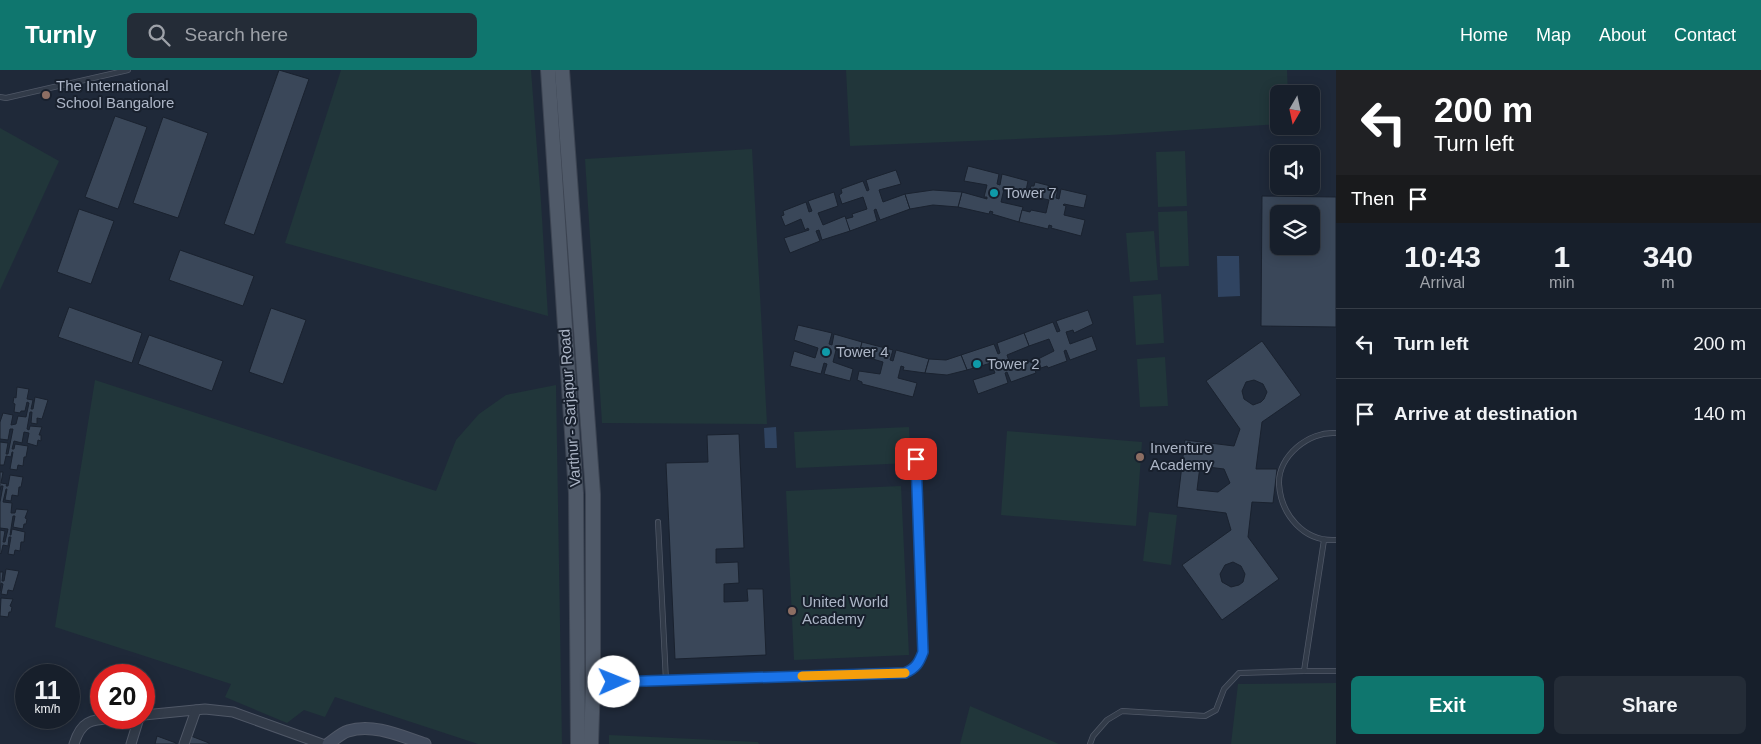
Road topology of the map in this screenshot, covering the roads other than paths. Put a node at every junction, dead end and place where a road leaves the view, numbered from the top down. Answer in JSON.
{"nodes":[{"id":1,"x":128,"y":70,"type":"edge"},
{"id":2,"x":548,"y":70,"type":"edge"},
{"id":3,"x":562,"y":70,"type":"edge"},
{"id":4,"x":0,"y":98,"type":"edge"},
{"id":5,"x":1336,"y":433,"type":"edge"},
{"id":6,"x":916,"y":459,"type":"dead end"},
{"id":7,"x":658,"y":522,"type":"dead end"},
{"id":8,"x":1324,"y":540,"type":"junction"},
{"id":9,"x":1336,"y":540,"type":"edge"},
{"id":10,"x":1304,"y":671,"type":"junction"},
{"id":11,"x":1336,"y":671,"type":"edge"},
{"id":12,"x":593,"y":681,"type":"junction"},
{"id":13,"x":666,"y":681,"type":"junction"},
{"id":14,"x":196,"y":710,"type":"junction"},
{"id":15,"x":155,"y":714,"type":"edge"},
{"id":16,"x":90,"y":722,"type":"edge"},
{"id":17,"x":136,"y":729,"type":"edge"},
{"id":18,"x":74,"y":744,"type":"edge"},
{"id":19,"x":130,"y":744,"type":"edge"},
{"id":20,"x":184,"y":744,"type":"edge"},
{"id":21,"x":322,"y":744,"type":"edge"},
{"id":22,"x":328,"y":744,"type":"edge"},
{"id":23,"x":425,"y":744,"type":"edge"},
{"id":24,"x":578,"y":744,"type":"edge"},
{"id":25,"x":591,"y":744,"type":"edge"},
{"id":26,"x":1090,"y":744,"type":"edge"}],
"edges":[{"from":1,"to":4,"type":"lane"},
{"from":2,"to":24,"type":"main road","name":"Varthur - Sarjapur Road"},
{"from":3,"to":12,"type":"main road","name":"Varthur - Sarjapur Road"},
{"from":5,"to":8,"type":"lane"},
{"from":6,"to":13,"type":"lane"},
{"from":7,"to":13,"type":"lane"},
{"from":8,"to":9,"type":"lane"},
{"from":8,"to":10,"type":"lane"},
{"from":10,"to":11,"type":"lane"},
{"from":10,"to":26,"type":"lane"},
{"from":12,"to":13,"type":"lane"},
{"from":12,"to":25,"type":"main road","name":"Varthur - Sarjapur Road"},
{"from":14,"to":15,"type":"street"},
{"from":14,"to":20,"type":"street"},
{"from":14,"to":21,"type":"street"},
{"from":16,"to":18,"type":"street"},
{"from":17,"to":19,"type":"street"},
{"from":22,"to":23,"type":"street"}]}
